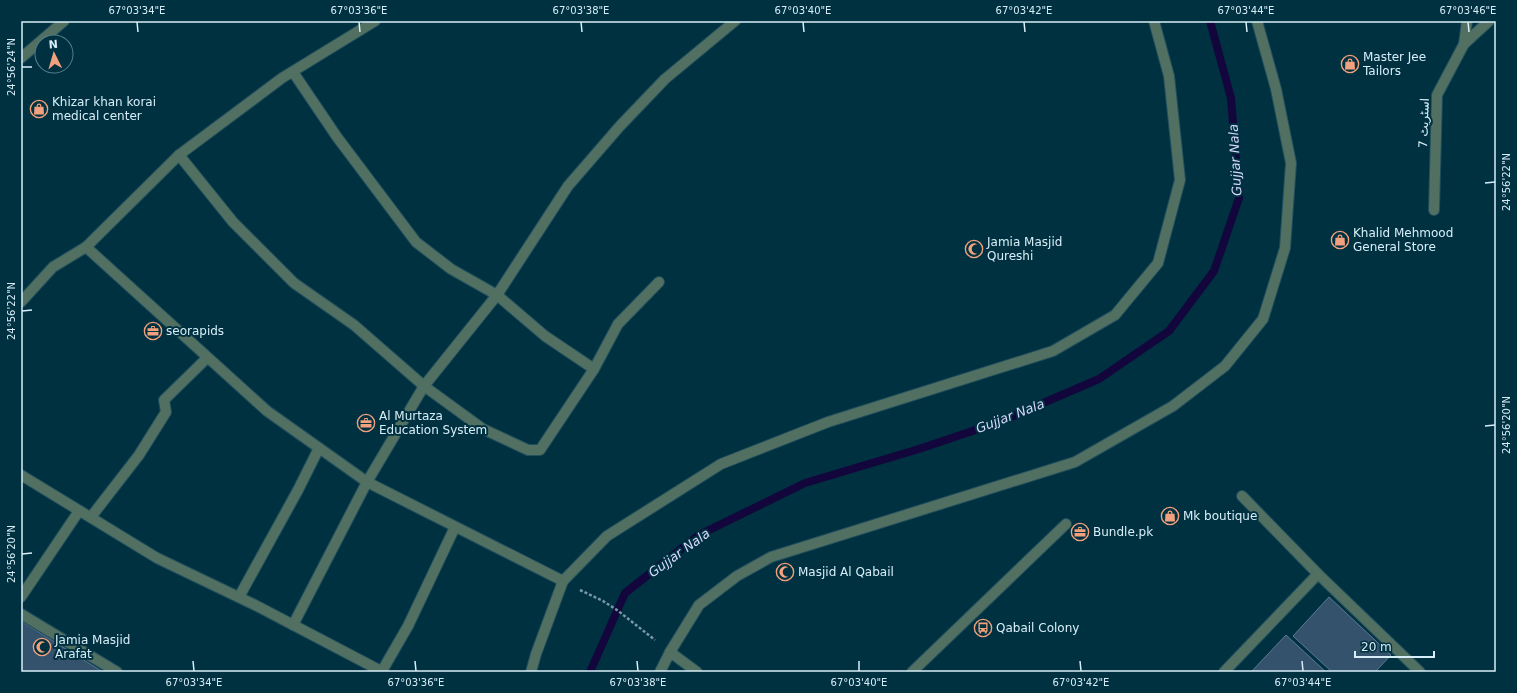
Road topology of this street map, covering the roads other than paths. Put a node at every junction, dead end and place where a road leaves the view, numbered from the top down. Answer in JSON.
{"nodes":[{"id":1,"x":64,"y":21,"type":"edge"},
{"id":2,"x":375,"y":21,"type":"edge"},
{"id":3,"x":735,"y":21,"type":"edge"},
{"id":4,"x":1154,"y":21,"type":"edge"},
{"id":5,"x":1257,"y":21,"type":"edge"},
{"id":6,"x":1467,"y":21,"type":"edge"},
{"id":7,"x":1489,"y":21,"type":"edge"},
{"id":8,"x":1464,"y":44,"type":"junction"},
{"id":9,"x":21,"y":58,"type":"edge"},
{"id":10,"x":292,"y":72,"type":"junction"},
{"id":11,"x":179,"y":155,"type":"junction"},
{"id":12,"x":1434,"y":210,"type":"dead end"},
{"id":13,"x":86,"y":247,"type":"junction"},
{"id":14,"x":659,"y":282,"type":"dead end"},
{"id":15,"x":497,"y":295,"type":"junction"},
{"id":16,"x":21,"y":302,"type":"edge"},
{"id":17,"x":207,"y":358,"type":"junction"},
{"id":18,"x":594,"y":369,"type":"junction"},
{"id":19,"x":424,"y":386,"type":"junction"},
{"id":20,"x":320,"y":448,"type":"junction"},
{"id":21,"x":21,"y":475,"type":"edge"},
{"id":22,"x":367,"y":482,"type":"junction"},
{"id":23,"x":1242,"y":496,"type":"dead end"},
{"id":24,"x":80,"y":511,"type":"junction"},
{"id":25,"x":91,"y":518,"type":"junction"},
{"id":26,"x":1066,"y":524,"type":"dead end"},
{"id":27,"x":455,"y":527,"type":"junction"},
{"id":28,"x":1318,"y":574,"type":"junction"},
{"id":29,"x":563,"y":581,"type":"junction"},
{"id":30,"x":21,"y":597,"type":"edge"},
{"id":31,"x":239,"y":597,"type":"junction"},
{"id":32,"x":21,"y":614,"type":"edge"},
{"id":33,"x":293,"y":625,"type":"junction"},
{"id":34,"x":670,"y":652,"type":"junction"},
{"id":35,"x":117,"y":672,"type":"edge"},
{"id":36,"x":383,"y":672,"type":"edge"},
{"id":37,"x":531,"y":672,"type":"edge"},
{"id":38,"x":660,"y":672,"type":"edge"},
{"id":39,"x":697,"y":672,"type":"edge"},
{"id":40,"x":912,"y":672,"type":"edge"},
{"id":41,"x":1224,"y":672,"type":"edge"},
{"id":42,"x":1420,"y":672,"type":"edge"}],
"edges":[{"from":1,"to":9,"type":"street"},
{"from":2,"to":10,"type":"street"},
{"from":3,"to":15,"type":"street"},
{"from":4,"to":29,"type":"street"},
{"from":5,"to":34,"type":"street"},
{"from":6,"to":8,"type":"street","name":"اسٹریٹ 7"},
{"from":7,"to":8,"type":"street","name":"اسٹریٹ 7"},
{"from":8,"to":12,"type":"street","name":"اسٹریٹ 7"},
{"from":10,"to":11,"type":"street"},
{"from":10,"to":15,"type":"street"},
{"from":11,"to":13,"type":"street"},
{"from":11,"to":19,"type":"street"},
{"from":13,"to":16,"type":"street"},
{"from":13,"to":17,"type":"street"},
{"from":14,"to":18,"type":"street"},
{"from":15,"to":18,"type":"street"},
{"from":15,"to":19,"type":"street"},
{"from":17,"to":20,"type":"street"},
{"from":17,"to":25,"type":"street"},
{"from":18,"to":19,"type":"street"},
{"from":19,"to":22,"type":"street"},
{"from":20,"to":22,"type":"street"},
{"from":20,"to":31,"type":"street"},
{"from":21,"to":24,"type":"street"},
{"from":22,"to":27,"type":"street"},
{"from":22,"to":33,"type":"street"},
{"from":23,"to":28,"type":"street"},
{"from":24,"to":25,"type":"street"},
{"from":24,"to":30,"type":"street"},
{"from":25,"to":31,"type":"street"},
{"from":26,"to":40,"type":"street"},
{"from":27,"to":29,"type":"street"},
{"from":27,"to":36,"type":"street"},
{"from":28,"to":41,"type":"street"},
{"from":28,"to":42,"type":"street"},
{"from":29,"to":37,"type":"street"},
{"from":31,"to":33,"type":"street"},
{"from":32,"to":35,"type":"street"},
{"from":33,"to":36,"type":"street"},
{"from":34,"to":38,"type":"street"},
{"from":34,"to":39,"type":"street"}]}
